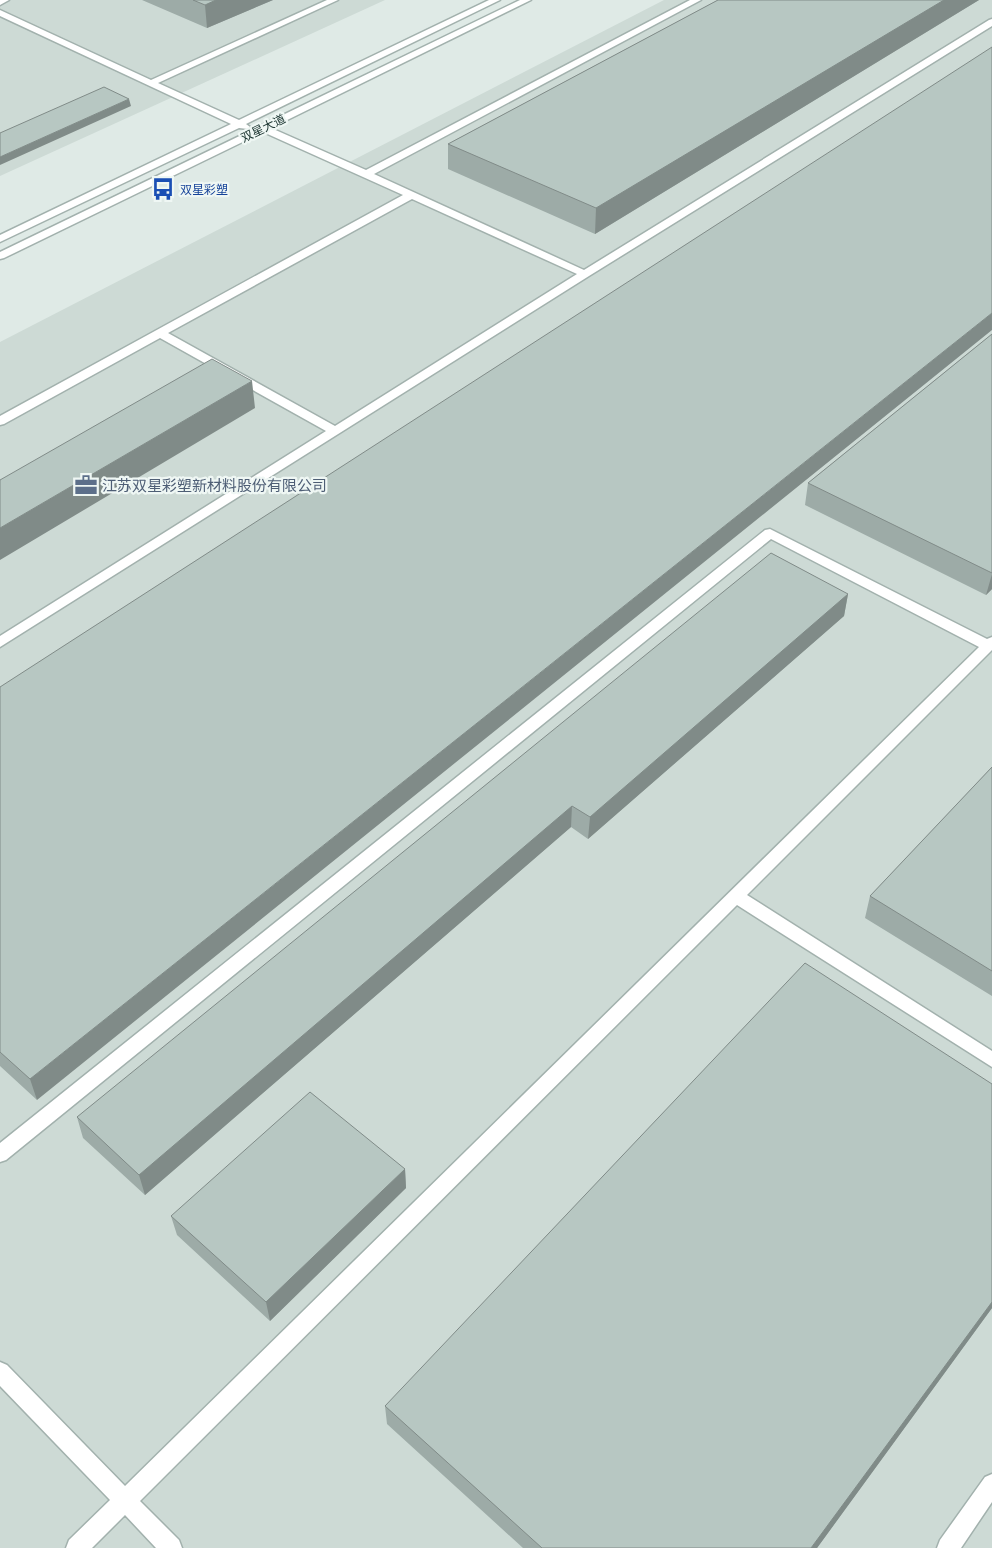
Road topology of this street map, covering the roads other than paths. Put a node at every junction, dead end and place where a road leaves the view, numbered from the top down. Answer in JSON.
{"nodes":[{"id":1,"x":5,"y":0,"type":"edge"},
{"id":2,"x":334,"y":0,"type":"edge"},
{"id":3,"x":496,"y":0,"type":"edge"},
{"id":4,"x":527,"y":0,"type":"edge"},
{"id":5,"x":697,"y":0,"type":"edge"},
{"id":6,"x":0,"y":2,"type":"edge"},
{"id":7,"x":0,"y":12,"type":"edge"},
{"id":8,"x":992,"y":22,"type":"edge"},
{"id":9,"x":151,"y":83,"type":"junction"},
{"id":10,"x":239,"y":124,"type":"junction"},
{"id":11,"x":259,"y":130,"type":"junction"},
{"id":12,"x":366,"y":174,"type":"junction"},
{"id":13,"x":411,"y":195,"type":"junction"},
{"id":14,"x":0,"y":239,"type":"edge"},
{"id":15,"x":0,"y":256,"type":"edge"},
{"id":16,"x":584,"y":274,"type":"junction"},
{"id":17,"x":160,"y":333,"type":"junction"},
{"id":18,"x":0,"y":421,"type":"edge"},
{"id":19,"x":336,"y":431,"type":"junction"},
{"id":20,"x":0,"y":642,"type":"edge"},
{"id":21,"x":990,"y":644,"type":"edge"},
{"id":22,"x":736,"y":896,"type":"junction"},
{"id":23,"x":992,"y":1060,"type":"edge"},
{"id":24,"x":0,"y":1154,"type":"edge"},
{"id":25,"x":0,"y":1372,"type":"edge"},
{"id":26,"x":992,"y":1484,"type":"edge"},
{"id":27,"x":126,"y":1500,"type":"junction"},
{"id":28,"x":78,"y":1548,"type":"edge"},
{"id":29,"x":171,"y":1548,"type":"edge"},
{"id":30,"x":948,"y":1548,"type":"edge"}],
"edges":[{"from":1,"to":6,"type":"street"},
{"from":2,"to":9,"type":"street"},
{"from":3,"to":10,"type":"street","name":"双星大道"},
{"from":4,"to":11,"type":"street","name":"双星大道"},
{"from":5,"to":12,"type":"street"},
{"from":7,"to":9,"type":"street"},
{"from":8,"to":16,"type":"street"},
{"from":9,"to":10,"type":"street"},
{"from":10,"to":11,"type":"street"},
{"from":10,"to":14,"type":"street","name":"双星大道"},
{"from":11,"to":12,"type":"street"},
{"from":11,"to":15,"type":"street","name":"双星大道"},
{"from":12,"to":13,"type":"street"},
{"from":13,"to":16,"type":"street"},
{"from":13,"to":17,"type":"street"},
{"from":16,"to":19,"type":"street"},
{"from":17,"to":18,"type":"street"},
{"from":17,"to":19,"type":"street"},
{"from":19,"to":20,"type":"street"},
{"from":21,"to":22,"type":"street"},
{"from":21,"to":24,"type":"street"},
{"from":22,"to":23,"type":"street"},
{"from":22,"to":27,"type":"street"},
{"from":25,"to":27,"type":"street"},
{"from":26,"to":30,"type":"street"},
{"from":27,"to":28,"type":"street"},
{"from":27,"to":29,"type":"street"}]}
